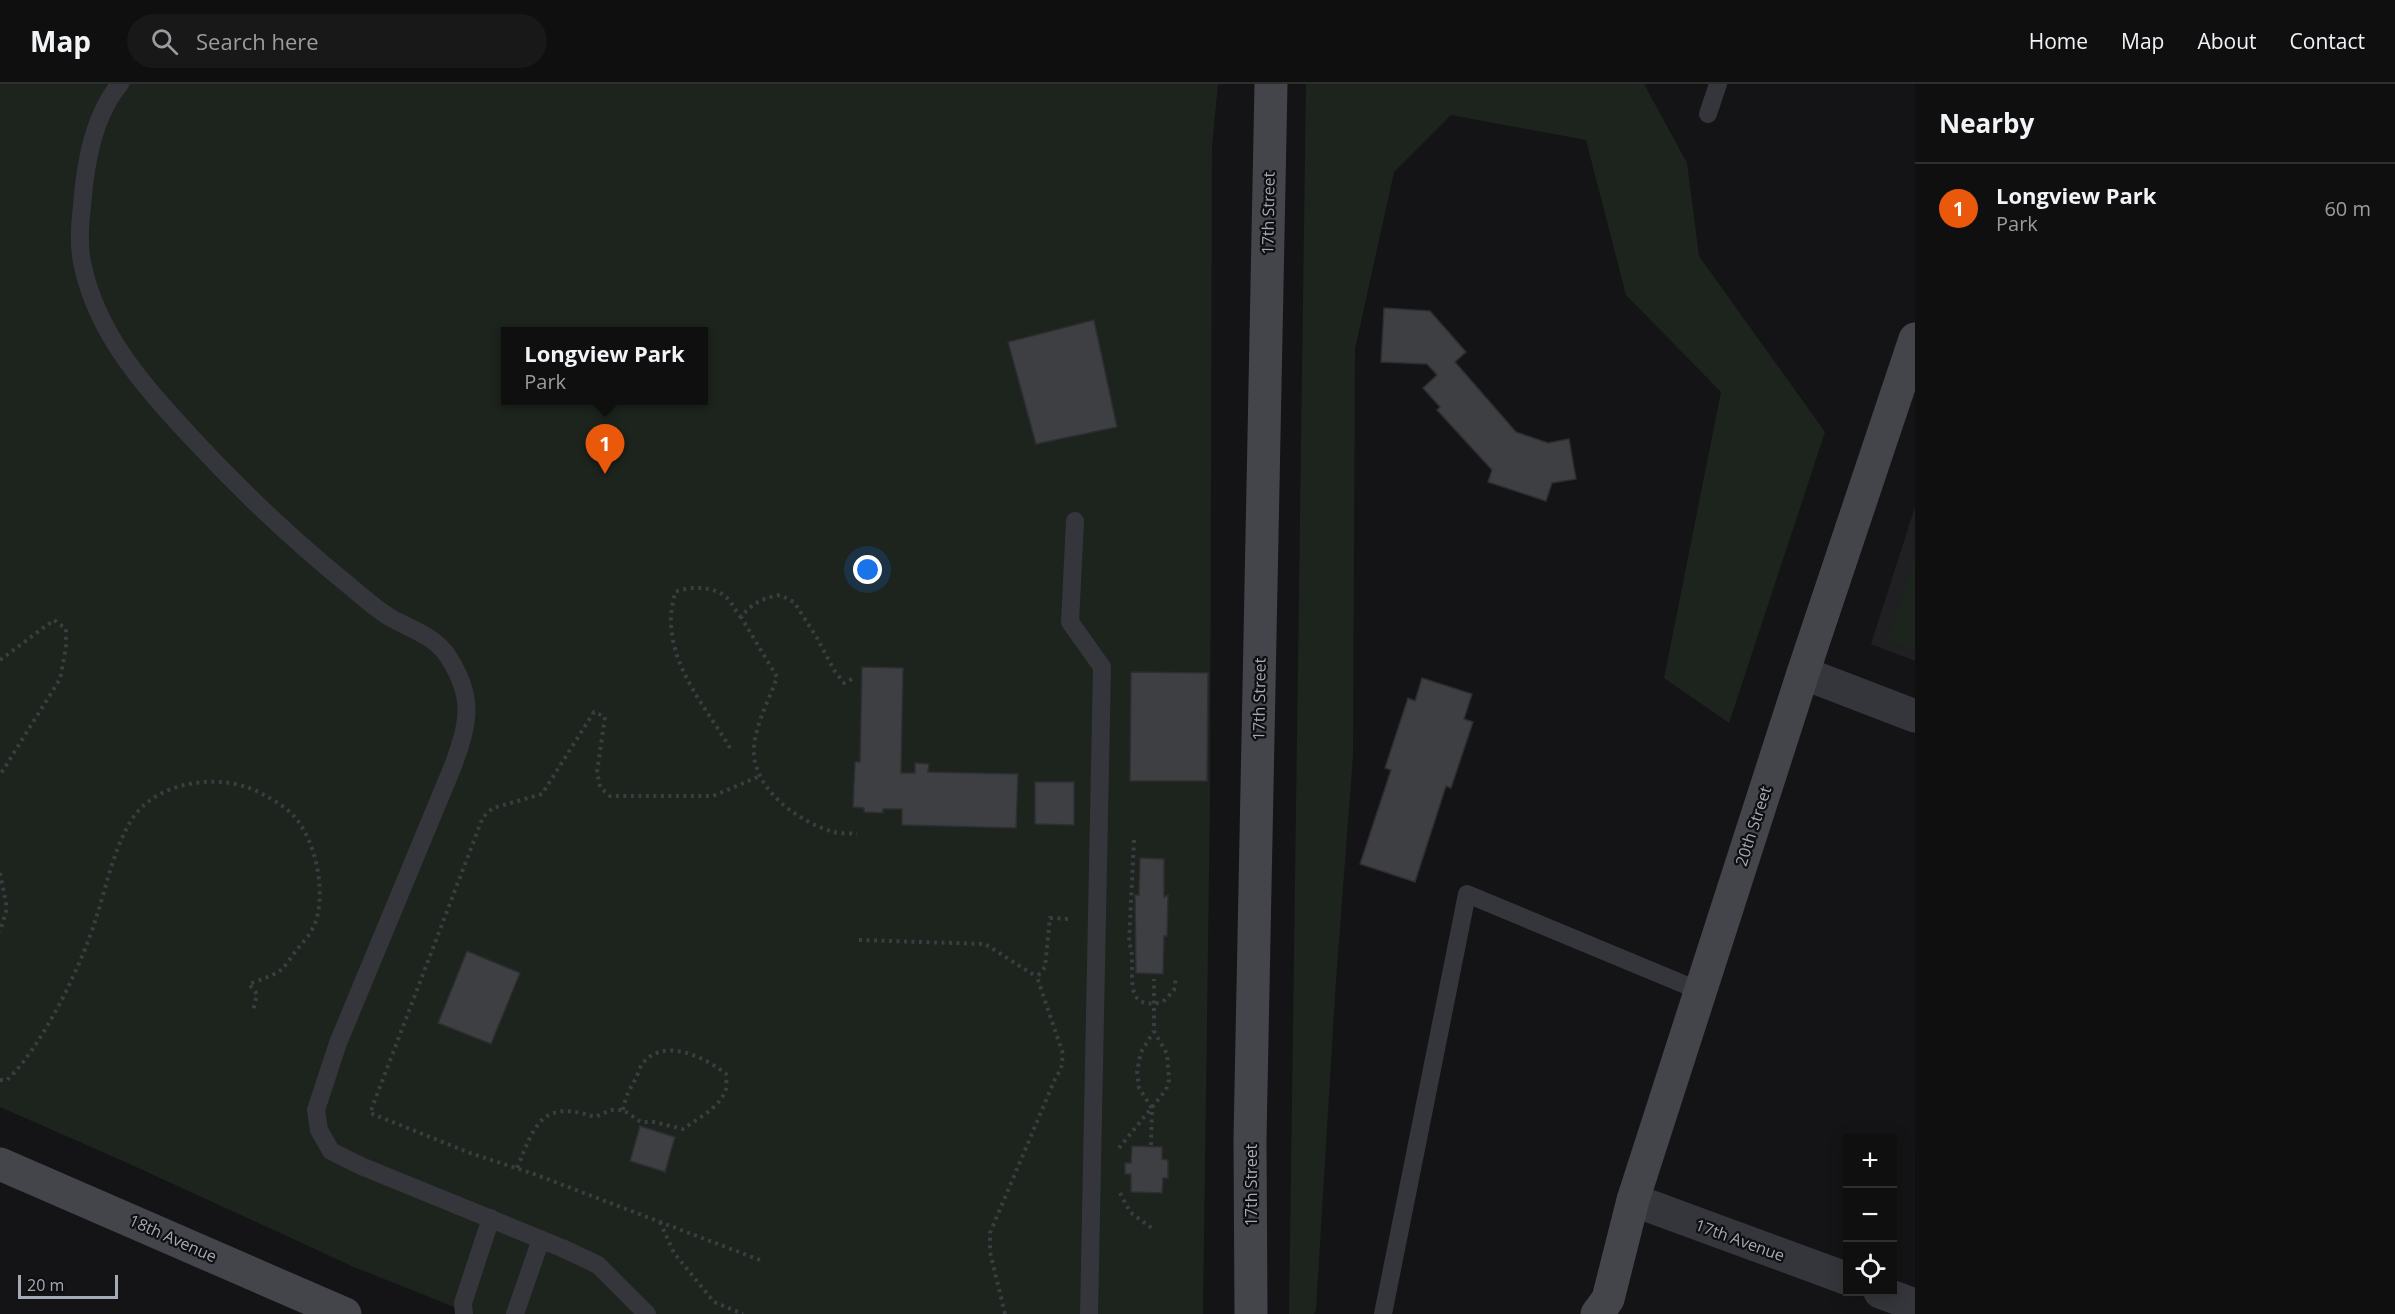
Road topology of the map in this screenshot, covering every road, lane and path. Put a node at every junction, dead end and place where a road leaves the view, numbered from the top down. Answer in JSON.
{"nodes":[{"id":1,"x":120,"y":84,"type":"edge"},
{"id":2,"x":1271,"y":84,"type":"edge"},
{"id":3,"x":1718,"y":84,"type":"edge"},
{"id":4,"x":1708,"y":114,"type":"dead end"},
{"id":5,"x":1915,"y":339,"type":"edge"},
{"id":6,"x":1075,"y":521,"type":"dead end"},
{"id":7,"x":741,"y":616,"type":"junction"},
{"id":8,"x":0,"y":660,"type":"edge"},
{"id":9,"x":1803,"y":673,"type":"junction"},
{"id":10,"x":852,"y":679,"type":"dead end"},
{"id":11,"x":1915,"y":716,"type":"edge"},
{"id":12,"x":730,"y":748,"type":"dead end"},
{"id":13,"x":0,"y":775,"type":"edge"},
{"id":14,"x":760,"y":776,"type":"junction"},
{"id":15,"x":857,"y":834,"type":"dead end"},
{"id":16,"x":1134,"y":840,"type":"dead end"},
{"id":17,"x":0,"y":873,"type":"edge"},
{"id":18,"x":1097,"y":920,"type":"junction"},
{"id":19,"x":0,"y":932,"type":"edge"},
{"id":20,"x":860,"y":940,"type":"dead end"},
{"id":21,"x":1176,"y":976,"type":"dead end"},
{"id":22,"x":1037,"y":977,"type":"junction"},
{"id":23,"x":1154,"y":979,"type":"dead end"},
{"id":24,"x":1700,"y":991,"type":"junction"},
{"id":25,"x":1154,"y":1004,"type":"junction"},
{"id":26,"x":253,"y":1011,"type":"dead end"},
{"id":27,"x":1154,"y":1031,"type":"junction"},
{"id":28,"x":0,"y":1080,"type":"edge"},
{"id":29,"x":1152,"y":1108,"type":"junction"},
{"id":30,"x":622,"y":1110,"type":"junction"},
{"id":31,"x":1151,"y":1145,"type":"dead end"},
{"id":32,"x":1116,"y":1158,"type":"dead end"},
{"id":33,"x":0,"y":1164,"type":"edge"},
{"id":34,"x":517,"y":1168,"type":"junction"},
{"id":35,"x":1119,"y":1191,"type":"dead end"},
{"id":36,"x":1633,"y":1200,"type":"junction"},
{"id":37,"x":491,"y":1218,"type":"junction"},
{"id":38,"x":660,"y":1222,"type":"junction"},
{"id":39,"x":1153,"y":1228,"type":"dead end"},
{"id":40,"x":541,"y":1239,"type":"junction"},
{"id":41,"x":760,"y":1260,"type":"dead end"},
{"id":42,"x":1843,"y":1278,"type":"edge"},
{"id":43,"x":1891,"y":1296,"type":"edge"},
{"id":44,"x":1912,"y":1304,"type":"edge"},
{"id":45,"x":1603,"y":1309,"type":"edge"},
{"id":46,"x":345,"y":1314,"type":"edge"},
{"id":47,"x":464,"y":1314,"type":"edge"},
{"id":48,"x":515,"y":1314,"type":"edge"},
{"id":49,"x":646,"y":1314,"type":"edge"},
{"id":50,"x":743,"y":1314,"type":"edge"},
{"id":51,"x":1005,"y":1314,"type":"edge"},
{"id":52,"x":1089,"y":1314,"type":"edge"},
{"id":53,"x":1251,"y":1314,"type":"edge"},
{"id":54,"x":1383,"y":1314,"type":"edge"}],
"edges":[{"from":1,"to":37,"type":"lane"},
{"from":2,"to":53,"type":"street","name":"17th Street"},
{"from":3,"to":4,"type":"lane"},
{"from":5,"to":9,"type":"street","name":"20th Street"},
{"from":6,"to":18,"type":"lane"},
{"from":7,"to":10,"type":"path"},
{"from":7,"to":12,"type":"path"},
{"from":7,"to":14,"type":"path"},
{"from":8,"to":13,"type":"path"},
{"from":9,"to":11,"type":"street"},
{"from":9,"to":24,"type":"street","name":"20th Street"},
{"from":14,"to":15,"type":"path"},
{"from":14,"to":34,"type":"path"},
{"from":16,"to":25,"type":"path"},
{"from":17,"to":19,"type":"path"},
{"from":18,"to":22,"type":"path"},
{"from":18,"to":52,"type":"lane"},
{"from":20,"to":22,"type":"path"},
{"from":21,"to":25,"type":"path"},
{"from":22,"to":51,"type":"path"},
{"from":23,"to":25,"type":"path"},
{"from":24,"to":36,"type":"street","name":"20th Street"},
{"from":24,"to":54,"type":"lane"},
{"from":25,"to":27,"type":"path"},
{"from":26,"to":28,"type":"path"},
{"from":27,"to":29,"type":"path"},
{"from":27,"to":29,"type":"path"},
{"from":29,"to":31,"type":"path"},
{"from":29,"to":32,"type":"path"},
{"from":30,"to":30,"type":"path"},
{"from":30,"to":34,"type":"path"},
{"from":33,"to":46,"type":"street","name":"18th Avenue"},
{"from":34,"to":38,"type":"path"},
{"from":35,"to":39,"type":"path"},
{"from":36,"to":42,"type":"street","name":"17th Avenue"},
{"from":36,"to":45,"type":"street","name":"20th Street"},
{"from":37,"to":40,"type":"lane"},
{"from":37,"to":47,"type":"lane"},
{"from":38,"to":41,"type":"path"},
{"from":38,"to":50,"type":"path"},
{"from":40,"to":48,"type":"lane"},
{"from":40,"to":49,"type":"lane"},
{"from":43,"to":44,"type":"street"}]}
